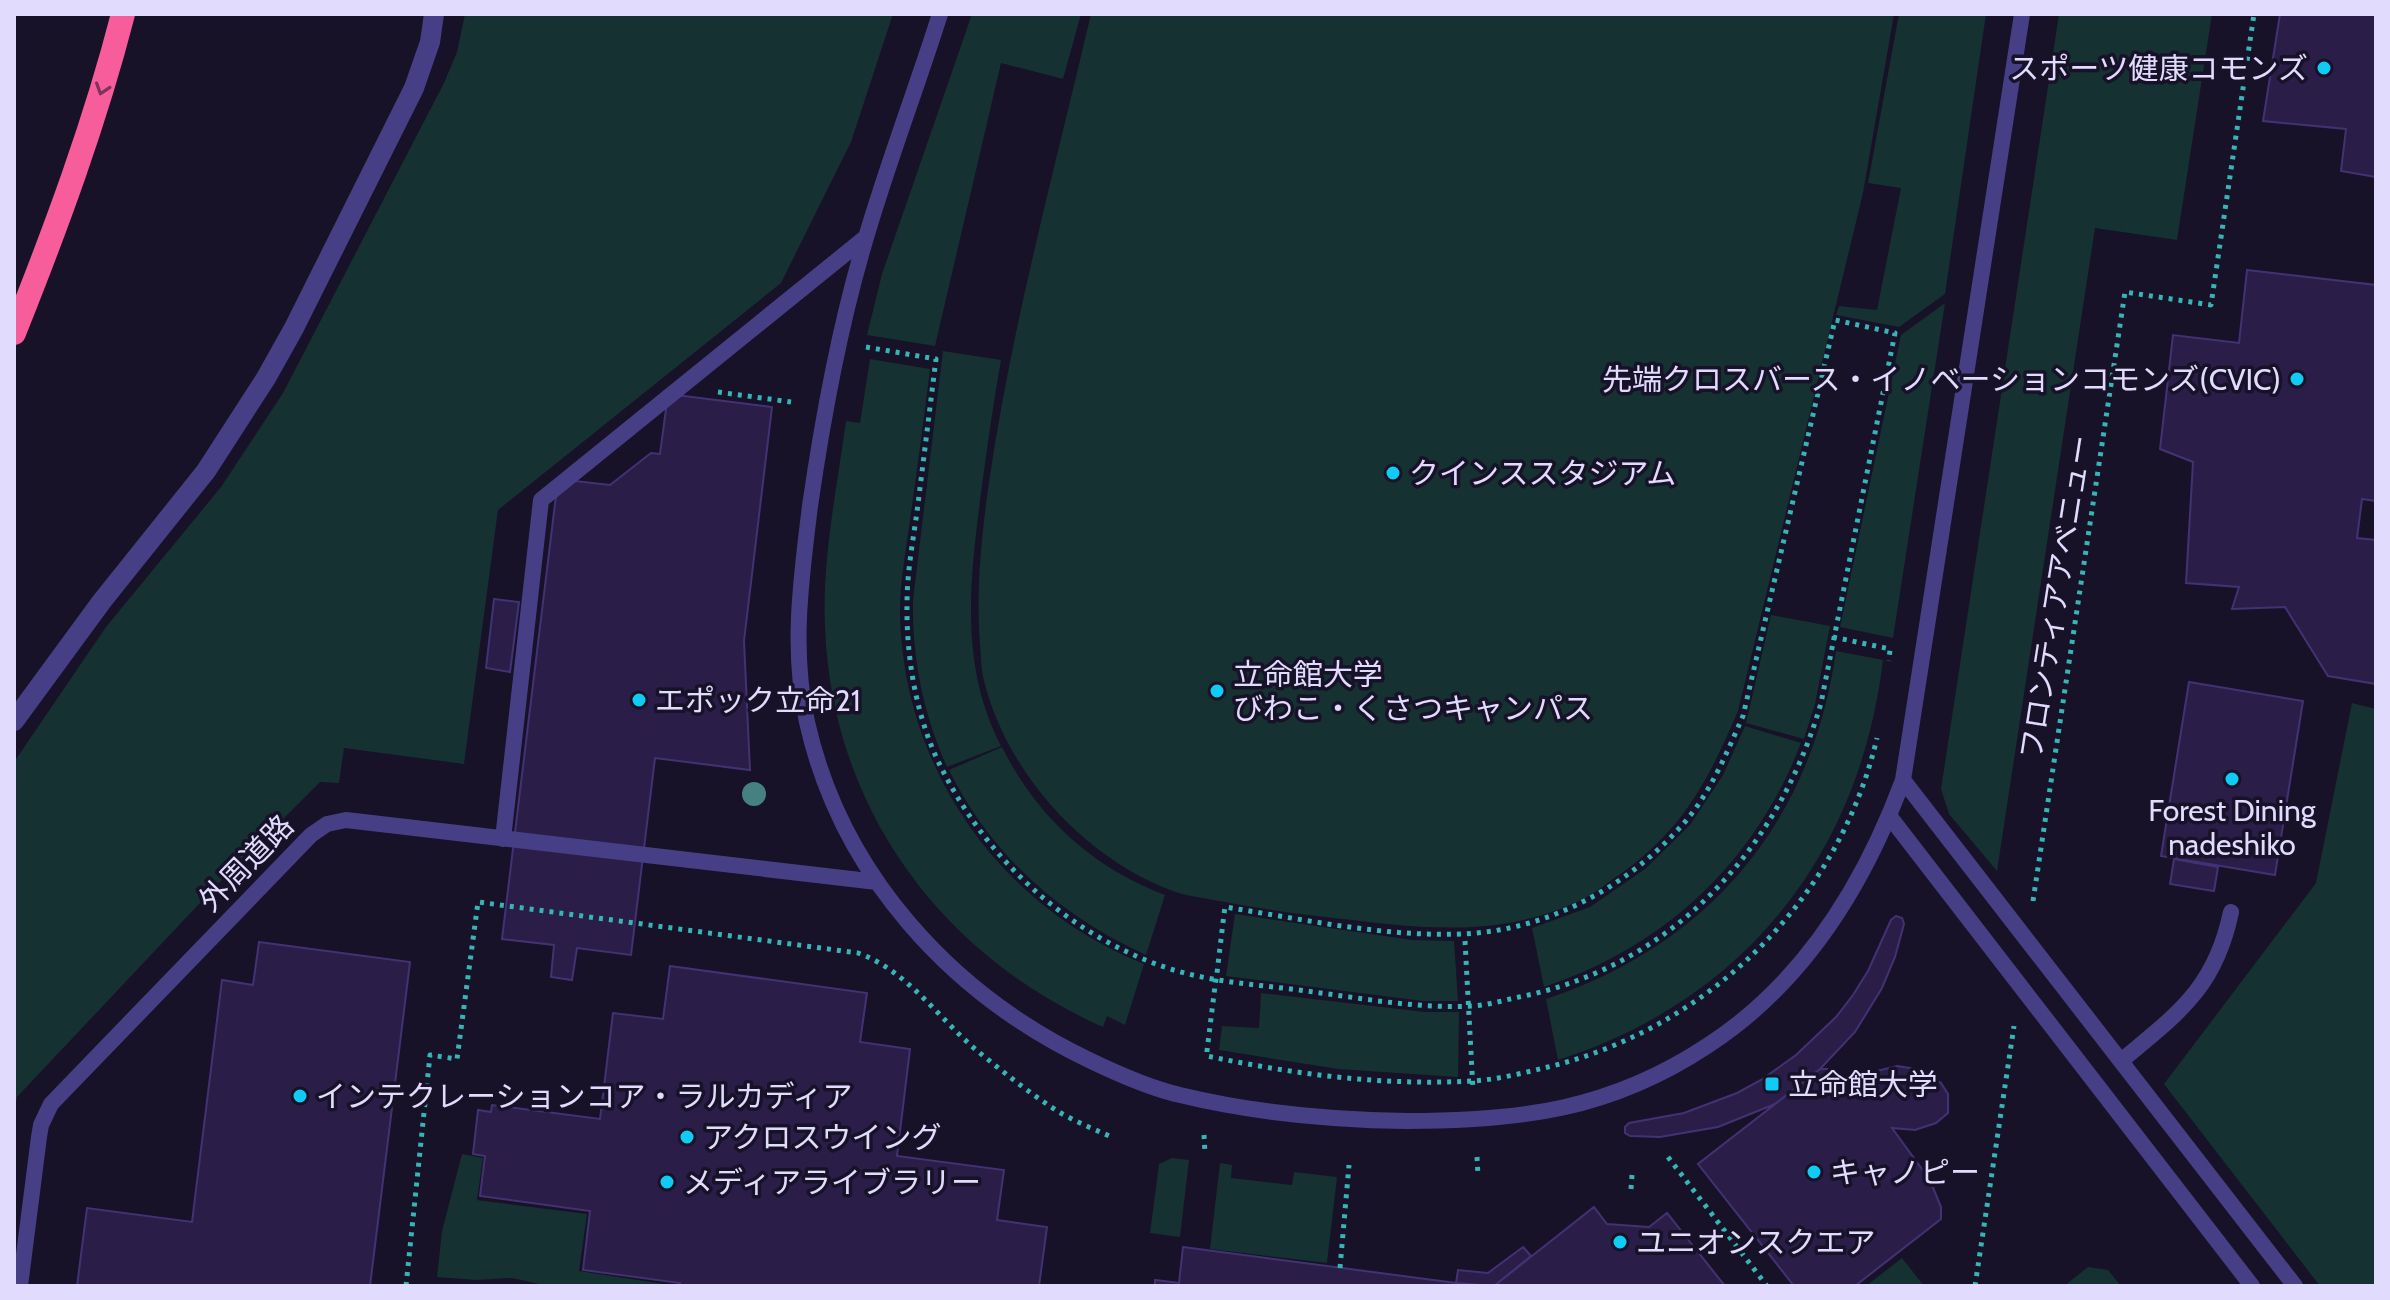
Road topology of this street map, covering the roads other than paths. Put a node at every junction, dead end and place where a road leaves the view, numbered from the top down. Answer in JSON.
{"nodes":[{"id":1,"x":123,"y":14,"type":"edge"},
{"id":2,"x":434,"y":14,"type":"edge"},
{"id":3,"x":940,"y":14,"type":"edge"},
{"id":4,"x":2022,"y":14,"type":"edge"},
{"id":5,"x":866,"y":237,"type":"junction"},
{"id":6,"x":14,"y":333,"type":"edge"},
{"id":7,"x":14,"y":721,"type":"edge"},
{"id":8,"x":1903,"y":780,"type":"junction"},
{"id":9,"x":1890,"y":817,"type":"junction"},
{"id":10,"x":503,"y":839,"type":"junction"},
{"id":11,"x":877,"y":882,"type":"junction"},
{"id":12,"x":2231,"y":912,"type":"dead end"},
{"id":13,"x":2121,"y":1061,"type":"junction"},
{"id":14,"x":20,"y":1286,"type":"edge"},
{"id":15,"x":2252,"y":1286,"type":"edge"},
{"id":16,"x":2295,"y":1286,"type":"edge"}],
"edges":[{"from":1,"to":6,"type":"highway","one_way":true},
{"from":2,"to":7,"type":"street"},
{"from":3,"to":5,"type":"lane"},
{"from":4,"to":8,"type":"lane"},
{"from":5,"to":10,"type":"lane"},
{"from":5,"to":11,"type":"lane"},
{"from":8,"to":9,"type":"lane"},
{"from":8,"to":13,"type":"lane"},
{"from":9,"to":11,"type":"lane"},
{"from":9,"to":15,"type":"lane"},
{"from":10,"to":11,"type":"lane","name":"外周道路"},
{"from":10,"to":14,"type":"lane","name":"外周道路"},
{"from":12,"to":13,"type":"lane"},
{"from":13,"to":16,"type":"lane"}]}
